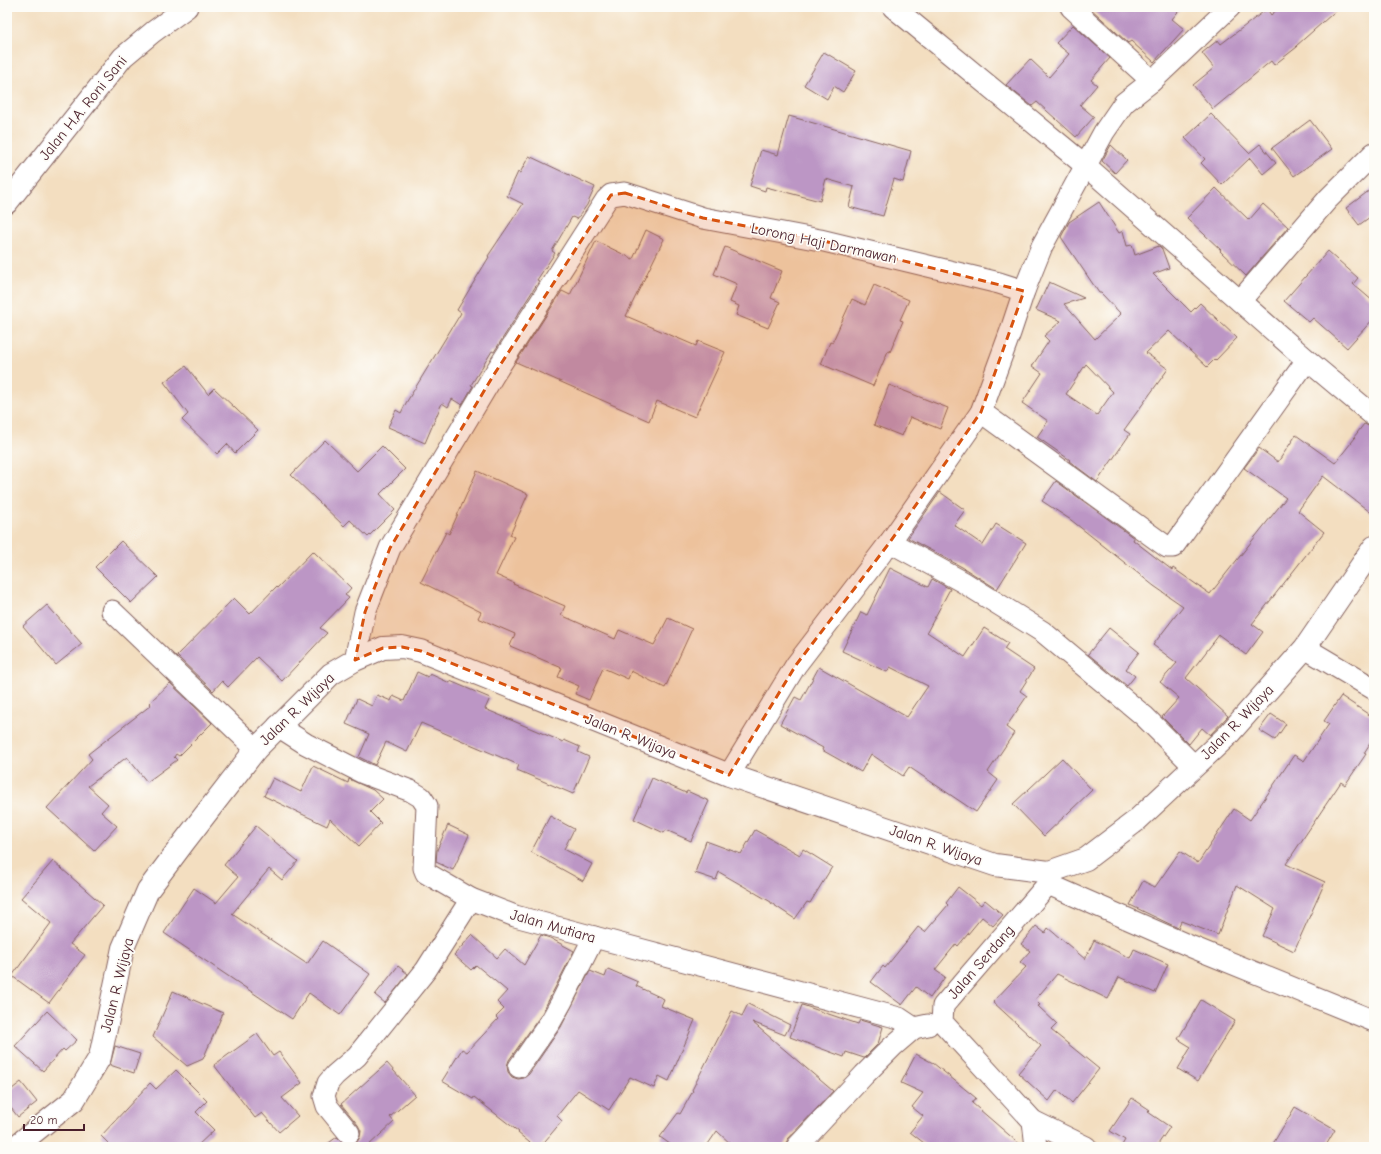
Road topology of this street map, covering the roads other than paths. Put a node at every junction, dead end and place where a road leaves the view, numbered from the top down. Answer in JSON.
{"nodes":[{"id":1,"x":187,"y":7,"type":"edge"},
{"id":2,"x":893,"y":7,"type":"edge"},
{"id":3,"x":1071,"y":7,"type":"edge"},
{"id":4,"x":1223,"y":9,"type":"edge"},
{"id":5,"x":1152,"y":81,"type":"junction"},
{"id":6,"x":1374,"y":153,"type":"edge"},
{"id":7,"x":1086,"y":166,"type":"junction"},
{"id":8,"x":7,"y":203,"type":"edge"},
{"id":9,"x":1024,"y":291,"type":"junction"},
{"id":10,"x":1240,"y":301,"type":"junction"},
{"id":11,"x":1307,"y":360,"type":"junction"},
{"id":12,"x":982,"y":412,"type":"junction"},
{"id":13,"x":1374,"y":416,"type":"edge"},
{"id":14,"x":890,"y":542,"type":"junction"},
{"id":15,"x":1372,"y":555,"type":"edge"},
{"id":16,"x":112,"y":610,"type":"dead end"},
{"id":17,"x":1305,"y":648,"type":"junction"},
{"id":18,"x":355,"y":660,"type":"junction"},
{"id":19,"x":1374,"y":689,"type":"edge"},
{"id":20,"x":278,"y":726,"type":"junction"},
{"id":21,"x":256,"y":749,"type":"junction"},
{"id":22,"x":1194,"y":766,"type":"junction"},
{"id":23,"x":728,"y":775,"type":"junction"},
{"id":24,"x":1048,"y":878,"type":"junction"},
{"id":25,"x":470,"y":899,"type":"junction"},
{"id":26,"x":594,"y":937,"type":"junction"},
{"id":27,"x":1374,"y":1021,"type":"edge"},
{"id":28,"x":942,"y":1022,"type":"junction"},
{"id":29,"x":914,"y":1028,"type":"junction"},
{"id":30,"x":519,"y":1067,"type":"dead end"},
{"id":31,"x":1033,"y":1121,"type":"junction"},
{"id":32,"x":349,"y":1133,"type":"dead end"},
{"id":33,"x":15,"y":1147,"type":"edge"},
{"id":34,"x":797,"y":1147,"type":"edge"},
{"id":35,"x":1036,"y":1147,"type":"edge"},
{"id":36,"x":1086,"y":1147,"type":"edge"}],
"edges":[{"from":1,"to":8,"type":"street","name":"Jalan H.A. Roni Sani"},
{"from":2,"to":7,"type":"street"},
{"from":3,"to":5,"type":"street"},
{"from":4,"to":5,"type":"street"},
{"from":5,"to":7,"type":"street"},
{"from":6,"to":10,"type":"street"},
{"from":7,"to":9,"type":"street"},
{"from":7,"to":10,"type":"street"},
{"from":9,"to":12,"type":"street"},
{"from":9,"to":18,"type":"street","name":"Lorong Haji Darmawan"},
{"from":10,"to":11,"type":"street"},
{"from":11,"to":12,"type":"street"},
{"from":11,"to":13,"type":"street"},
{"from":12,"to":14,"type":"street"},
{"from":14,"to":22,"type":"street"},
{"from":14,"to":23,"type":"street"},
{"from":15,"to":17,"type":"street","name":"Jalan R. Wijaya"},
{"from":16,"to":21,"type":"street"},
{"from":17,"to":19,"type":"street"},
{"from":17,"to":22,"type":"street","name":"Jalan R. Wijaya"},
{"from":18,"to":20,"type":"street","name":"Jalan R. Wijaya"},
{"from":18,"to":23,"type":"street","name":"Jalan R. Wijaya"},
{"from":20,"to":21,"type":"street","name":"Jalan R. Wijaya"},
{"from":20,"to":25,"type":"street","name":"Jalan Mutiara"},
{"from":21,"to":33,"type":"street","name":"Jalan R. Wijaya"},
{"from":22,"to":24,"type":"street","name":"Jalan R. Wijaya"},
{"from":23,"to":24,"type":"street","name":"Jalan R. Wijaya"},
{"from":24,"to":27,"type":"street"},
{"from":24,"to":28,"type":"street","name":"Jalan Serdang"},
{"from":25,"to":26,"type":"street","name":"Jalan Mutiara"},
{"from":25,"to":32,"type":"street"},
{"from":26,"to":29,"type":"street","name":"Jalan Mutiara"},
{"from":26,"to":30,"type":"street"},
{"from":28,"to":29,"type":"street"},
{"from":28,"to":31,"type":"street"},
{"from":29,"to":34,"type":"street"},
{"from":31,"to":35,"type":"street"},
{"from":31,"to":36,"type":"street"}]}
